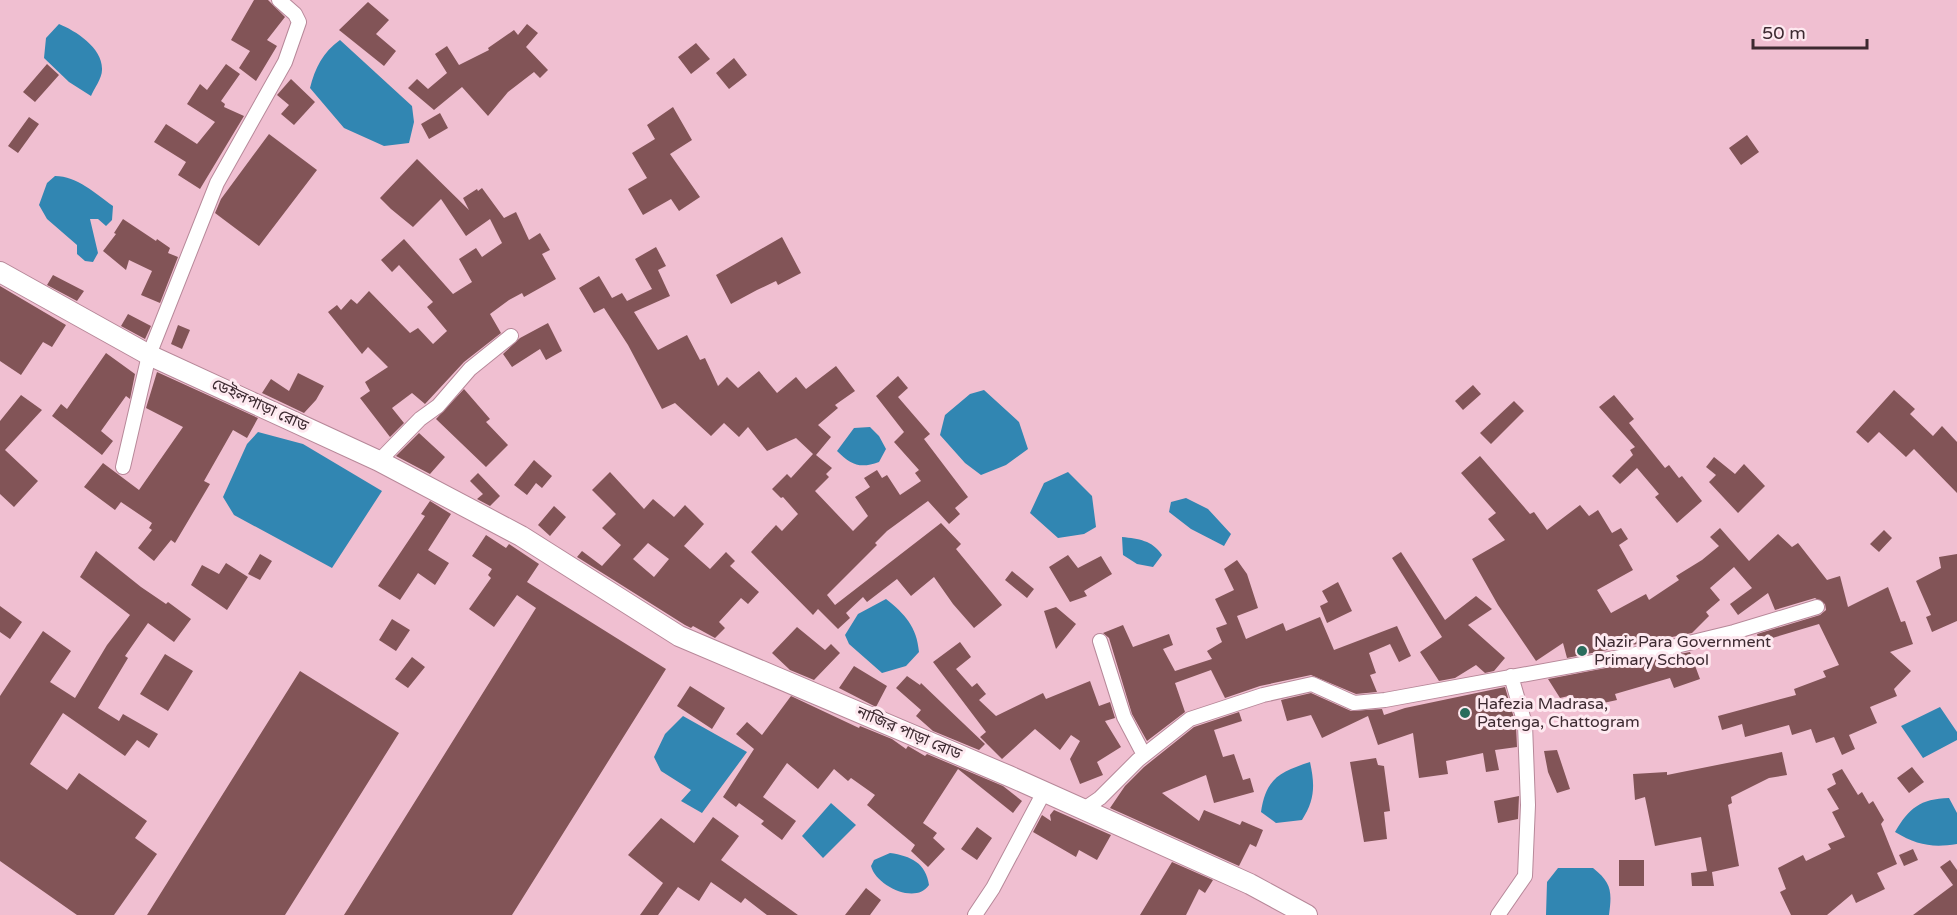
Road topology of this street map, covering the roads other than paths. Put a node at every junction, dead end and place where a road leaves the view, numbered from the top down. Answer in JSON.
{"nodes":[{"id":1,"x":279,"y":0,"type":"edge"},
{"id":2,"x":0,"y":272,"type":"edge"},
{"id":3,"x":511,"y":336,"type":"dead end"},
{"id":4,"x":149,"y":355,"type":"junction"},
{"id":5,"x":378,"y":461,"type":"junction"},
{"id":6,"x":123,"y":467,"type":"dead end"},
{"id":7,"x":521,"y":536,"type":"joint"},
{"id":8,"x":1817,"y":607,"type":"dead end"},
{"id":9,"x":1100,"y":641,"type":"dead end"},
{"id":10,"x":1511,"y":676,"type":"junction"},
{"id":11,"x":1144,"y":755,"type":"junction"},
{"id":12,"x":1044,"y":792,"type":"junction"},
{"id":13,"x":1084,"y":809,"type":"junction"},
{"id":14,"x":975,"y":915,"type":"edge"},
{"id":15,"x":1307,"y":915,"type":"edge"},
{"id":16,"x":1498,"y":915,"type":"edge"}],
"edges":[{"from":1,"to":4,"type":"street"},
{"from":2,"to":4,"type":"main road","name":"ডেইলপাড়া রোড"},
{"from":3,"to":5,"type":"street"},
{"from":4,"to":5,"type":"main road","name":"ডেইলপাড়া রোড"},
{"from":4,"to":6,"type":"street"},
{"from":5,"to":7,"type":"main road","name":"ডেইলপাড়া রোড"},
{"from":7,"to":12,"type":"main road","name":"নাজির পাড়া রোড"},
{"from":8,"to":10,"type":"street"},
{"from":9,"to":11,"type":"street"},
{"from":10,"to":11,"type":"street"},
{"from":10,"to":16,"type":"street"},
{"from":11,"to":13,"type":"street"},
{"from":12,"to":13,"type":"main road","name":"নাজির পাড়া রোড"},
{"from":12,"to":14,"type":"street"},
{"from":13,"to":15,"type":"main road","name":"নাজির পাড়া রোড"}]}
